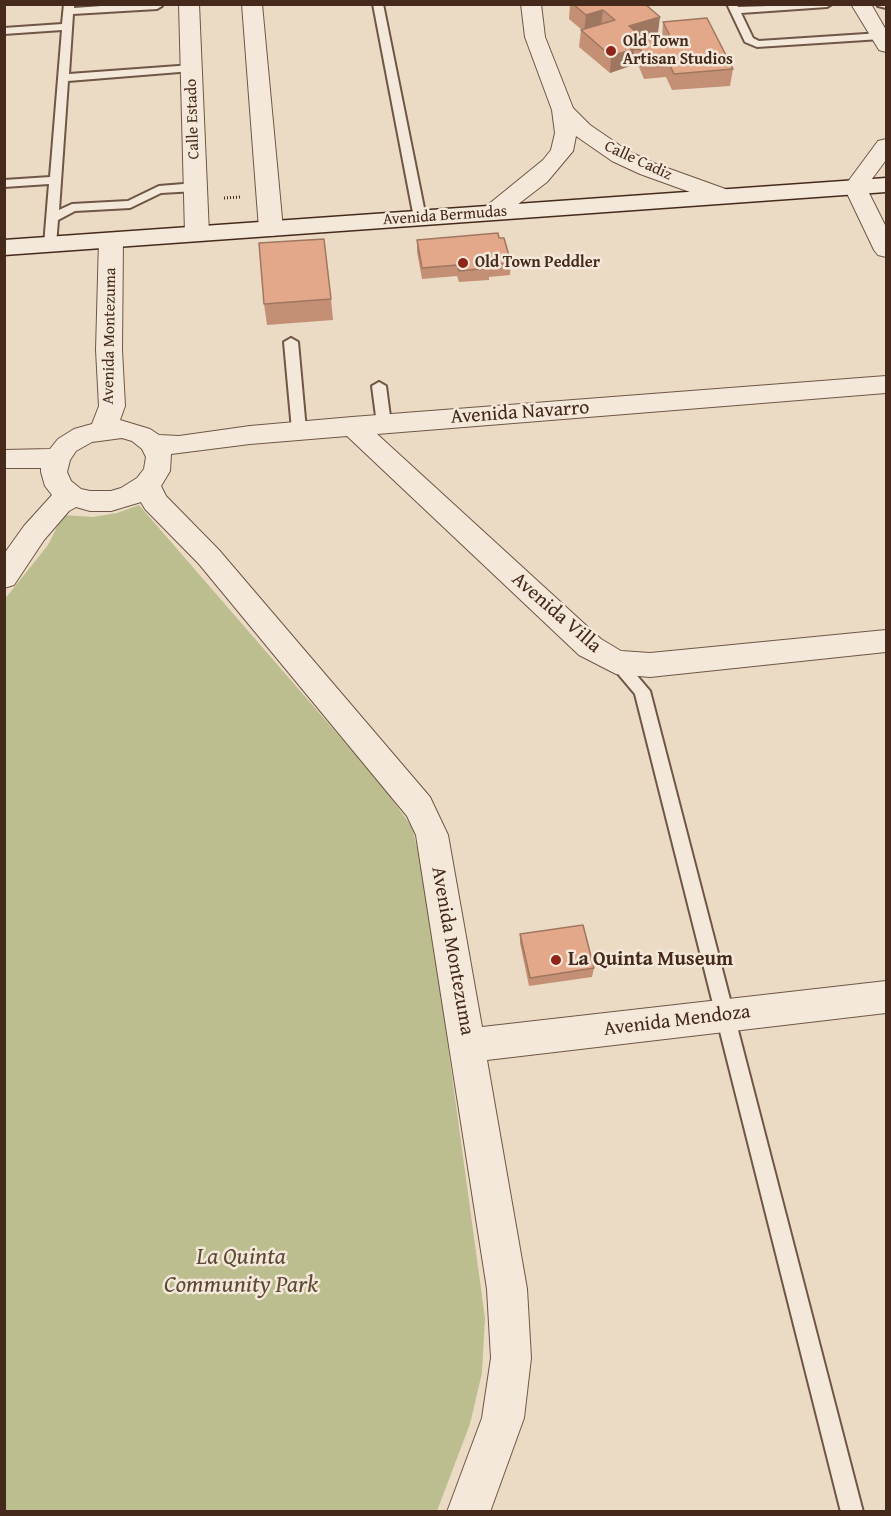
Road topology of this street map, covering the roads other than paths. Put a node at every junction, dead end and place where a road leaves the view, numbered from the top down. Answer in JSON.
{"nodes":[{"id":1,"x":189,"y":4,"type":"edge"},
{"id":2,"x":252,"y":4,"type":"edge"},
{"id":3,"x":378,"y":4,"type":"edge"},
{"id":4,"x":531,"y":4,"type":"edge"},
{"id":5,"x":826,"y":4,"type":"edge"},
{"id":6,"x":861,"y":4,"type":"edge"},
{"id":7,"x":882,"y":4,"type":"edge"},
{"id":8,"x":886,"y":5,"type":"edge"},
{"id":9,"x":157,"y":6,"type":"dead end"},
{"id":10,"x":734,"y":7,"type":"edge"},
{"id":11,"x":69,"y":8,"type":"edge"},
{"id":12,"x":67,"y":27,"type":"junction"},
{"id":13,"x":4,"y":31,"type":"edge"},
{"id":14,"x":883,"y":36,"type":"edge"},
{"id":15,"x":192,"y":68,"type":"junction"},
{"id":16,"x":63,"y":78,"type":"junction"},
{"id":17,"x":563,"y":110,"type":"junction"},
{"id":18,"x":886,"y":146,"type":"edge"},
{"id":19,"x":55,"y":180,"type":"junction"},
{"id":20,"x":4,"y":184,"type":"edge"},
{"id":21,"x":886,"y":185,"type":"edge"},
{"id":22,"x":196,"y":187,"type":"junction"},
{"id":23,"x":855,"y":187,"type":"junction"},
{"id":24,"x":723,"y":196,"type":"junction"},
{"id":25,"x":492,"y":213,"type":"junction"},
{"id":26,"x":52,"y":218,"type":"junction"},
{"id":27,"x":420,"y":218,"type":"junction"},
{"id":28,"x":271,"y":229,"type":"junction"},
{"id":29,"x":197,"y":234,"type":"junction"},
{"id":30,"x":111,"y":240,"type":"junction"},
{"id":31,"x":50,"y":245,"type":"junction"},
{"id":32,"x":4,"y":248,"type":"edge"},
{"id":33,"x":886,"y":250,"type":"edge"},
{"id":34,"x":291,"y":342,"type":"dead end"},
{"id":35,"x":886,"y":384,"type":"edge"},
{"id":36,"x":379,"y":386,"type":"dead end"},
{"id":37,"x":384,"y":424,"type":"junction"},
{"id":38,"x":352,"y":426,"type":"junction"},
{"id":39,"x":103,"y":430,"type":"junction"},
{"id":40,"x":299,"y":430,"type":"junction"},
{"id":41,"x":153,"y":444,"type":"junction"},
{"id":42,"x":57,"y":458,"type":"junction"},
{"id":43,"x":4,"y":459,"type":"edge"},
{"id":44,"x":147,"y":485,"type":"junction"},
{"id":45,"x":72,"y":496,"type":"junction"},
{"id":46,"x":4,"y":578,"type":"edge"},
{"id":47,"x":886,"y":641,"type":"edge"},
{"id":48,"x":616,"y":662,"type":"junction"},
{"id":49,"x":886,"y":997,"type":"edge"},
{"id":50,"x":726,"y":1015,"type":"junction"},
{"id":51,"x":469,"y":1045,"type":"junction"},
{"id":52,"x":468,"y":1512,"type":"edge"},
{"id":53,"x":852,"y":1512,"type":"edge"}],
"edges":[{"from":1,"to":15,"type":"street","name":"Calle Estado"},
{"from":2,"to":28,"type":"street"},
{"from":3,"to":27,"type":"lane"},
{"from":4,"to":17,"type":"street","name":"Calle Cadiz"},
{"from":5,"to":10,"type":"lane"},
{"from":6,"to":14,"type":"street"},
{"from":7,"to":8,"type":"lane"},
{"from":9,"to":11,"type":"lane"},
{"from":10,"to":14,"type":"lane"},
{"from":11,"to":12,"type":"lane"},
{"from":12,"to":13,"type":"lane"},
{"from":12,"to":16,"type":"lane"},
{"from":15,"to":16,"type":"lane"},
{"from":15,"to":22,"type":"street","name":"Calle Estado"},
{"from":16,"to":19,"type":"lane"},
{"from":17,"to":24,"type":"street","name":"Calle Cadiz"},
{"from":17,"to":25,"type":"street","name":"Calle Cadiz"},
{"from":18,"to":23,"type":"street"},
{"from":19,"to":20,"type":"lane"},
{"from":19,"to":26,"type":"lane"},
{"from":21,"to":23,"type":"street","name":"Avenida Bermudas"},
{"from":22,"to":26,"type":"lane"},
{"from":22,"to":29,"type":"street","name":"Calle Estado"},
{"from":23,"to":24,"type":"street","name":"Avenida Bermudas"},
{"from":23,"to":33,"type":"street"},
{"from":24,"to":25,"type":"street","name":"Avenida Bermudas"},
{"from":25,"to":27,"type":"street","name":"Avenida Bermudas"},
{"from":26,"to":31,"type":"lane"},
{"from":27,"to":28,"type":"street","name":"Avenida Bermudas"},
{"from":28,"to":29,"type":"street","name":"Avenida Bermudas"},
{"from":29,"to":30,"type":"street","name":"Avenida Bermudas"},
{"from":30,"to":31,"type":"street","name":"Avenida Bermudas"},
{"from":30,"to":39,"type":"street","name":"Avenida Montezuma"},
{"from":31,"to":32,"type":"street","name":"Avenida Bermudas"},
{"from":34,"to":40,"type":"lane"},
{"from":35,"to":37,"type":"street","name":"Avenida Navarro"},
{"from":36,"to":37,"type":"lane"},
{"from":37,"to":38,"type":"street","name":"Avenida Navarro"},
{"from":38,"to":40,"type":"street","name":"Avenida Navarro"},
{"from":38,"to":48,"type":"street","name":"Avenida Villa"},
{"from":39,"to":41,"type":"street"},
{"from":39,"to":42,"type":"street"},
{"from":40,"to":41,"type":"street","name":"Avenida Navarro"},
{"from":41,"to":44,"type":"street"},
{"from":42,"to":43,"type":"street"},
{"from":42,"to":45,"type":"street"},
{"from":44,"to":45,"type":"street"},
{"from":44,"to":51,"type":"street","name":"Avenida Montezuma"},
{"from":45,"to":46,"type":"street"},
{"from":47,"to":48,"type":"street","name":"Avenida Villa"},
{"from":48,"to":50,"type":"lane"},
{"from":49,"to":50,"type":"street","name":"Avenida Mendoza"},
{"from":50,"to":51,"type":"street","name":"Avenida Mendoza"},
{"from":50,"to":53,"type":"lane"},
{"from":51,"to":52,"type":"street","name":"Avenida Montezuma"}]}
